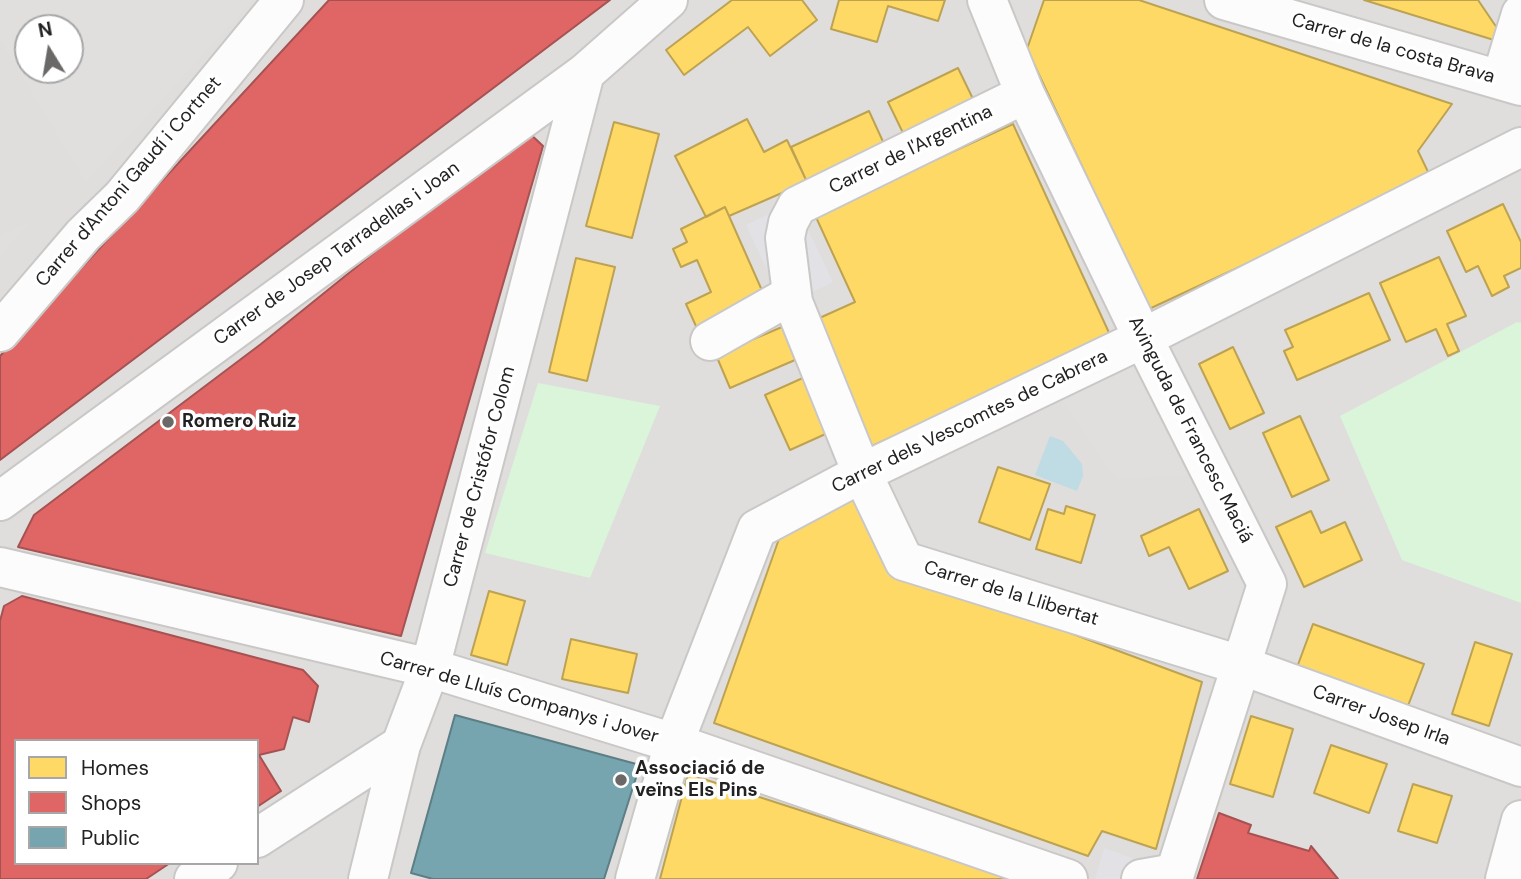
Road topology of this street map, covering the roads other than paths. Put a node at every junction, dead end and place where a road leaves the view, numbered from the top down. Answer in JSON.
{"nodes":[{"id":1,"x":284,"y":0,"type":"edge"},
{"id":2,"x":668,"y":0,"type":"edge"},
{"id":3,"x":987,"y":0,"type":"edge"},
{"id":4,"x":1224,"y":0,"type":"edge"},
{"id":5,"x":1509,"y":0,"type":"edge"},
{"id":6,"x":1521,"y":15,"type":"edge"},
{"id":7,"x":585,"y":73,"type":"junction"},
{"id":8,"x":1511,"y":83,"type":"edge"},
{"id":9,"x":1024,"y":94,"type":"junction"},
{"id":10,"x":1521,"y":147,"type":"edge"},
{"id":11,"x":797,"y":206,"type":"joint"},
{"id":12,"x":791,"y":295,"type":"junction"},
{"id":13,"x":0,"y":332,"type":"edge"},
{"id":14,"x":1143,"y":338,"type":"junction"},
{"id":15,"x":710,"y":341,"type":"dead end"},
{"id":16,"x":862,"y":473,"type":"junction"},
{"id":17,"x":0,"y":501,"type":"edge"},
{"id":18,"x":0,"y":567,"type":"edge"},
{"id":19,"x":1240,"y":665,"type":"junction"},
{"id":20,"x":430,"y":668,"type":"junction"},
{"id":21,"x":674,"y":743,"type":"junction"},
{"id":22,"x":401,"y":746,"type":"junction"},
{"id":23,"x":1521,"y":767,"type":"edge"},
{"id":24,"x":1521,"y":820,"type":"edge"},
{"id":25,"x":259,"y":837,"type":"edge"},
{"id":26,"x":215,"y":865,"type":"edge"},
{"id":27,"x":1158,"y":876,"type":"edge"},
{"id":28,"x":374,"y":877,"type":"edge"},
{"id":29,"x":194,"y":879,"type":"edge"},
{"id":30,"x":635,"y":879,"type":"edge"},
{"id":31,"x":1068,"y":879,"type":"edge"},
{"id":32,"x":1504,"y":879,"type":"edge"}],
"edges":[{"from":1,"to":13,"type":"street","name":"Carrer d'Antoni Gaudí i Cortnet"},
{"from":2,"to":7,"type":"street","name":"Carrer de Josep Tarradellas i Joan"},
{"from":3,"to":9,"type":"street","name":"Avinguda de Francesc Maciá"},
{"from":4,"to":8,"type":"street","name":"Carrer de la costa Brava"},
{"from":5,"to":6,"type":"street"},
{"from":6,"to":8,"type":"street"},
{"from":7,"to":17,"type":"street","name":"Carrer de Josep Tarradellas i Joan"},
{"from":7,"to":20,"type":"street","name":"Carrer de Cristófor Colom"},
{"from":9,"to":11,"type":"street","name":"Carrer de l'Argentina"},
{"from":9,"to":14,"type":"street","name":"Avinguda de Francesc Maciá"},
{"from":10,"to":14,"type":"street","name":"Carrer dels Vescomtes de Cabrera"},
{"from":11,"to":12,"type":"street","name":"Carrer de la Llibertat"},
{"from":12,"to":15,"type":"street"},
{"from":12,"to":16,"type":"street","name":"Carrer de la Llibertat"},
{"from":14,"to":16,"type":"street","name":"Carrer dels Vescomtes de Cabrera"},
{"from":14,"to":19,"type":"street","name":"Avinguda de Francesc Maciá"},
{"from":16,"to":19,"type":"street","name":"Carrer de la Llibertat"},
{"from":16,"to":21,"type":"street","name":"Carrer dels Vescomtes de Cabrera"},
{"from":18,"to":20,"type":"street","name":"Carrer de Lluís Companys i Jover"},
{"from":19,"to":23,"type":"street","name":"Carrer Josep Irla"},
{"from":19,"to":27,"type":"street","name":"Avinguda de Francesc Maciá"},
{"from":20,"to":21,"type":"street","name":"Carrer de Lluís Companys i Jover"},
{"from":20,"to":22,"type":"street","name":"Carrer de Cristófor Colom"},
{"from":21,"to":30,"type":"street"},
{"from":21,"to":31,"type":"street","name":"Carrer de Lluís Companys i Jover"},
{"from":22,"to":25,"type":"street"},
{"from":22,"to":28,"type":"street","name":"Carrer de Cristófor Colom"},
{"from":24,"to":32,"type":"street"},
{"from":26,"to":29,"type":"street"}]}
